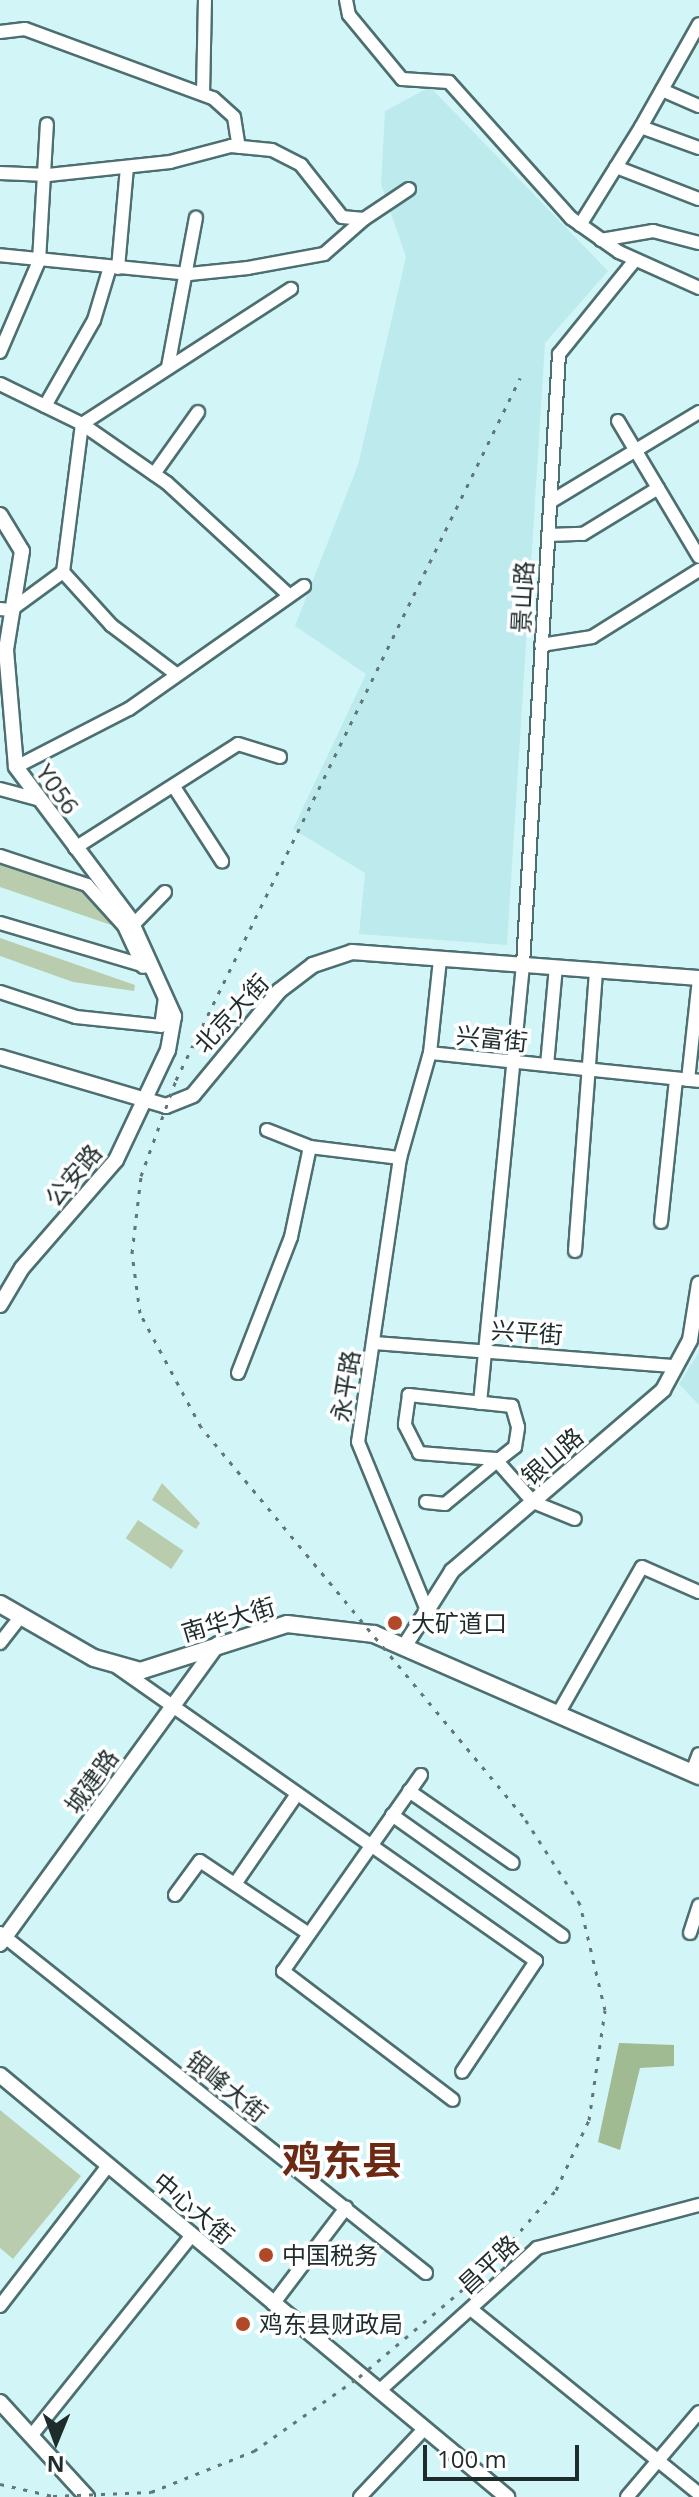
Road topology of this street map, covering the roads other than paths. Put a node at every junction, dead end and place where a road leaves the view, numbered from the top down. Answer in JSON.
{"nodes":[{"id":1,"x":205,"y":0,"type":"edge"},
{"id":2,"x":346,"y":0,"type":"edge"},
{"id":3,"x":699,"y":24,"type":"edge"},
{"id":4,"x":0,"y":32,"type":"edge"},
{"id":5,"x":686,"y":47,"type":"junction"},
{"id":6,"x":699,"y":53,"type":"edge"},
{"id":7,"x":662,"y":90,"type":"junction"},
{"id":8,"x":203,"y":94,"type":"junction"},
{"id":9,"x":699,"y":106,"type":"edge"},
{"id":10,"x":47,"y":124,"type":"dead end"},
{"id":11,"x":641,"y":127,"type":"junction"},
{"id":12,"x":239,"y":147,"type":"junction"},
{"id":13,"x":699,"y":148,"type":"edge"},
{"id":14,"x":127,"y":167,"type":"junction"},
{"id":15,"x":616,"y":167,"type":"junction"},
{"id":16,"x":0,"y":173,"type":"edge"},
{"id":17,"x":48,"y":175,"type":"junction"},
{"id":18,"x":409,"y":189,"type":"dead end"},
{"id":19,"x":699,"y":199,"type":"edge"},
{"id":20,"x":196,"y":218,"type":"dead end"},
{"id":21,"x":364,"y":219,"type":"junction"},
{"id":22,"x":580,"y":225,"type":"junction"},
{"id":23,"x":601,"y":240,"type":"junction"},
{"id":24,"x":699,"y":243,"type":"edge"},
{"id":25,"x":0,"y":255,"type":"edge"},
{"id":26,"x":635,"y":260,"type":"junction"},
{"id":27,"x":39,"y":261,"type":"junction"},
{"id":28,"x":114,"y":268,"type":"junction"},
{"id":29,"x":189,"y":274,"type":"junction"},
{"id":30,"x":699,"y":288,"type":"edge"},
{"id":31,"x":291,"y":289,"type":"dead end"},
{"id":32,"x":0,"y":352,"type":"edge"},
{"id":33,"x":168,"y":367,"type":"junction"},
{"id":34,"x":0,"y":384,"type":"edge"},
{"id":35,"x":45,"y":406,"type":"junction"},
{"id":36,"x":198,"y":412,"type":"dead end"},
{"id":37,"x":699,"y":412,"type":"edge"},
{"id":38,"x":618,"y":421,"type":"dead end"},
{"id":39,"x":82,"y":424,"type":"junction"},
{"id":40,"x":636,"y":452,"type":"junction"},
{"id":41,"x":154,"y":474,"type":"junction"},
{"id":42,"x":658,"y":488,"type":"junction"},
{"id":43,"x":550,"y":502,"type":"junction"},
{"id":44,"x":0,"y":515,"type":"edge"},
{"id":45,"x":548,"y":535,"type":"junction"},
{"id":46,"x":699,"y":557,"type":"edge"},
{"id":47,"x":699,"y":570,"type":"edge"},
{"id":48,"x":63,"y":572,"type":"junction"},
{"id":49,"x":304,"y":586,"type":"dead end"},
{"id":50,"x":289,"y":595,"type":"junction"},
{"id":51,"x":6,"y":610,"type":"edge"},
{"id":52,"x":541,"y":645,"type":"junction"},
{"id":53,"x":176,"y":674,"type":"junction"},
{"id":54,"x":280,"y":757,"type":"dead end"},
{"id":55,"x":16,"y":767,"type":"junction"},
{"id":56,"x":0,"y":789,"type":"edge"},
{"id":57,"x":176,"y":790,"type":"junction"},
{"id":58,"x":38,"y":799,"type":"junction"},
{"id":59,"x":75,"y":848,"type":"junction"},
{"id":60,"x":0,"y":856,"type":"edge"},
{"id":61,"x":222,"y":861,"type":"dead end"},
{"id":62,"x":165,"y":892,"type":"dead end"},
{"id":63,"x":0,"y":923,"type":"edge"},
{"id":64,"x":133,"y":925,"type":"junction"},
{"id":65,"x":440,"y":959,"type":"junction"},
{"id":66,"x":523,"y":965,"type":"junction"},
{"id":67,"x":147,"y":967,"type":"junction"},
{"id":68,"x":556,"y":967,"type":"junction"},
{"id":69,"x":596,"y":970,"type":"junction"},
{"id":70,"x":699,"y":979,"type":"edge"},
{"id":71,"x":0,"y":992,"type":"edge"},
{"id":72,"x":165,"y":997,"type":"junction"},
{"id":73,"x":174,"y":1016,"type":"joint"},
{"id":74,"x":430,"y":1053,"type":"junction"},
{"id":75,"x":0,"y":1057,"type":"edge"},
{"id":76,"x":510,"y":1062,"type":"junction"},
{"id":77,"x":547,"y":1065,"type":"junction"},
{"id":78,"x":589,"y":1070,"type":"junction"},
{"id":79,"x":688,"y":1080,"type":"edge"},
{"id":80,"x":143,"y":1102,"type":"junction"},
{"id":81,"x":267,"y":1130,"type":"dead end"},
{"id":82,"x":310,"y":1147,"type":"junction"},
{"id":83,"x":400,"y":1158,"type":"junction"},
{"id":84,"x":661,"y":1222,"type":"dead end"},
{"id":85,"x":575,"y":1251,"type":"dead end"},
{"id":86,"x":699,"y":1284,"type":"edge"},
{"id":87,"x":0,"y":1305,"type":"edge"},
{"id":88,"x":374,"y":1343,"type":"junction"},
{"id":89,"x":482,"y":1351,"type":"junction"},
{"id":90,"x":676,"y":1366,"type":"junction"},
{"id":91,"x":238,"y":1373,"type":"dead end"},
{"id":92,"x":480,"y":1403,"type":"junction"},
{"id":93,"x":497,"y":1461,"type":"junction"},
{"id":94,"x":426,"y":1502,"type":"dead end"},
{"id":95,"x":533,"y":1502,"type":"junction"},
{"id":96,"x":575,"y":1519,"type":"dead end"},
{"id":97,"x":699,"y":1592,"type":"edge"},
{"id":98,"x":0,"y":1604,"type":"edge"},
{"id":99,"x":427,"y":1610,"type":"junction"},
{"id":100,"x":20,"y":1617,"type":"junction"},
{"id":101,"x":0,"y":1643,"type":"edge"},
{"id":102,"x":218,"y":1644,"type":"junction"},
{"id":103,"x":404,"y":1647,"type":"junction"},
{"id":104,"x":117,"y":1667,"type":"junction"},
{"id":105,"x":172,"y":1708,"type":"junction"},
{"id":106,"x":558,"y":1714,"type":"junction"},
{"id":107,"x":699,"y":1754,"type":"edge"},
{"id":108,"x":695,"y":1774,"type":"edge"},
{"id":109,"x":421,"y":1775,"type":"dead end"},
{"id":110,"x":409,"y":1791,"type":"junction"},
{"id":111,"x":297,"y":1794,"type":"junction"},
{"id":112,"x":392,"y":1815,"type":"junction"},
{"id":113,"x":370,"y":1846,"type":"junction"},
{"id":114,"x":513,"y":1863,"type":"dead end"},
{"id":115,"x":235,"y":1884,"type":"junction"},
{"id":116,"x":175,"y":1895,"type":"dead end"},
{"id":117,"x":699,"y":1905,"type":"edge"},
{"id":118,"x":690,"y":1933,"type":"dead end"},
{"id":119,"x":309,"y":1934,"type":"junction"},
{"id":120,"x":563,"y":1936,"type":"dead end"},
{"id":121,"x":2,"y":1938,"type":"edge"},
{"id":122,"x":462,"y":2072,"type":"dead end"},
{"id":123,"x":0,"y":2075,"type":"edge"},
{"id":124,"x":453,"y":2100,"type":"dead end"},
{"id":125,"x":108,"y":2166,"type":"junction"},
{"id":126,"x":699,"y":2205,"type":"edge"},
{"id":127,"x":346,"y":2208,"type":"junction"},
{"id":128,"x":192,"y":2235,"type":"junction"},
{"id":129,"x":426,"y":2273,"type":"dead end"},
{"id":130,"x":273,"y":2304,"type":"junction"},
{"id":131,"x":0,"y":2306,"type":"edge"},
{"id":132,"x":472,"y":2310,"type":"junction"},
{"id":133,"x":379,"y":2391,"type":"junction"},
{"id":134,"x":0,"y":2402,"type":"edge"},
{"id":135,"x":699,"y":2412,"type":"edge"},
{"id":136,"x":424,"y":2429,"type":"junction"},
{"id":137,"x":31,"y":2436,"type":"junction"},
{"id":138,"x":658,"y":2461,"type":"junction"},
{"id":139,"x":699,"y":2494,"type":"edge"},
{"id":140,"x":87,"y":2497,"type":"edge"},
{"id":141,"x":360,"y":2497,"type":"edge"},
{"id":142,"x":507,"y":2497,"type":"edge"},
{"id":143,"x":627,"y":2497,"type":"edge"}],
"edges":[{"from":1,"to":8,"type":"street"},
{"from":2,"to":22,"type":"street"},
{"from":3,"to":5,"type":"street"},
{"from":4,"to":8,"type":"street"},
{"from":5,"to":6,"type":"street"},
{"from":5,"to":7,"type":"street"},
{"from":7,"to":9,"type":"street"},
{"from":7,"to":11,"type":"street"},
{"from":8,"to":12,"type":"street"},
{"from":10,"to":17,"type":"street"},
{"from":11,"to":13,"type":"street"},
{"from":11,"to":15,"type":"street"},
{"from":12,"to":14,"type":"street"},
{"from":12,"to":21,"type":"street"},
{"from":14,"to":17,"type":"street"},
{"from":14,"to":28,"type":"street"},
{"from":15,"to":19,"type":"street"},
{"from":15,"to":22,"type":"street"},
{"from":16,"to":17,"type":"street"},
{"from":17,"to":27,"type":"street"},
{"from":18,"to":21,"type":"street"},
{"from":20,"to":29,"type":"street"},
{"from":21,"to":29,"type":"street"},
{"from":22,"to":23,"type":"street"},
{"from":23,"to":24,"type":"street"},
{"from":23,"to":26,"type":"street"},
{"from":25,"to":27,"type":"street"},
{"from":26,"to":30,"type":"street"},
{"from":26,"to":43,"type":"street","name":"景山路"},
{"from":27,"to":28,"type":"street"},
{"from":27,"to":32,"type":"street"},
{"from":28,"to":29,"type":"street"},
{"from":28,"to":35,"type":"street"},
{"from":29,"to":33,"type":"street"},
{"from":31,"to":33,"type":"street"},
{"from":33,"to":39,"type":"street"},
{"from":34,"to":35,"type":"street"},
{"from":35,"to":39,"type":"street"},
{"from":36,"to":41,"type":"street"},
{"from":37,"to":40,"type":"street"},
{"from":38,"to":40,"type":"street"},
{"from":39,"to":41,"type":"street"},
{"from":39,"to":48,"type":"street"},
{"from":40,"to":42,"type":"street"},
{"from":40,"to":43,"type":"street"},
{"from":41,"to":50,"type":"street"},
{"from":42,"to":45,"type":"street"},
{"from":42,"to":46,"type":"street"},
{"from":43,"to":45,"type":"street","name":"景山路"},
{"from":44,"to":51,"type":"street","name":"Y056","number":"Y056"},
{"from":45,"to":52,"type":"street","name":"景山路"},
{"from":47,"to":52,"type":"street"},
{"from":48,"to":51,"type":"street"},
{"from":48,"to":53,"type":"street"},
{"from":49,"to":50,"type":"street"},
{"from":50,"to":53,"type":"street"},
{"from":51,"to":55,"type":"street","name":"Y056","number":"Y056"},
{"from":52,"to":66,"type":"street","name":"景山路"},
{"from":53,"to":55,"type":"street"},
{"from":54,"to":57,"type":"street"},
{"from":55,"to":58,"type":"street","name":"Y056","number":"Y056"},
{"from":56,"to":58,"type":"street"},
{"from":57,"to":59,"type":"street"},
{"from":57,"to":61,"type":"street"},
{"from":58,"to":59,"type":"street","name":"Y056","number":"Y056"},
{"from":59,"to":64,"type":"street","name":"Y056","number":"Y056"},
{"from":60,"to":67,"type":"street"},
{"from":62,"to":64,"type":"street"},
{"from":63,"to":67,"type":"street"},
{"from":64,"to":67,"type":"street","name":"Y056","number":"Y056"},
{"from":65,"to":66,"type":"street","name":"北京大街"},
{"from":65,"to":74,"type":"street"},
{"from":65,"to":80,"type":"street","name":"北京大街"},
{"from":66,"to":68,"type":"street","name":"北京大街"},
{"from":66,"to":76,"type":"street","name":"景山路"},
{"from":67,"to":72,"type":"street","name":"Y056","number":"Y056"},
{"from":68,"to":69,"type":"street","name":"北京大街"},
{"from":68,"to":77,"type":"street"},
{"from":69,"to":70,"type":"street","name":"北京大街"},
{"from":69,"to":78,"type":"street"},
{"from":70,"to":79,"type":"street"},
{"from":71,"to":72,"type":"street"},
{"from":72,"to":73,"type":"street","name":"Y056","number":"Y056"},
{"from":73,"to":80,"type":"street","name":"公安路"},
{"from":74,"to":76,"type":"street","name":"兴富街"},
{"from":74,"to":83,"type":"street","name":"兴富街"},
{"from":75,"to":80,"type":"street","name":"北京大街"},
{"from":76,"to":77,"type":"street","name":"兴富街"},
{"from":76,"to":89,"type":"street","name":"景山路"},
{"from":77,"to":78,"type":"street","name":"兴富街"},
{"from":78,"to":79,"type":"street","name":"兴富街"},
{"from":78,"to":85,"type":"street"},
{"from":79,"to":84,"type":"street"},
{"from":80,"to":87,"type":"street","name":"公安路"},
{"from":81,"to":82,"type":"street"},
{"from":82,"to":83,"type":"street"},
{"from":82,"to":91,"type":"street"},
{"from":83,"to":88,"type":"street","name":"永平路"},
{"from":86,"to":90,"type":"street","name":"银山路"},
{"from":88,"to":89,"type":"street","name":"兴平街"},
{"from":88,"to":99,"type":"street","name":"永平路"},
{"from":89,"to":90,"type":"street","name":"兴平街"},
{"from":89,"to":92,"type":"street","name":"景山路"},
{"from":90,"to":95,"type":"street","name":"银山路"},
{"from":92,"to":93,"type":"street"},
{"from":92,"to":93,"type":"street"},
{"from":93,"to":94,"type":"street"},
{"from":93,"to":95,"type":"street"},
{"from":95,"to":96,"type":"street"},
{"from":95,"to":99,"type":"street","name":"银山路"},
{"from":97,"to":106,"type":"street"},
{"from":98,"to":100,"type":"main road","name":"南华大街"},
{"from":99,"to":103,"type":"street","name":"银山路"},
{"from":100,"to":101,"type":"street"},
{"from":100,"to":104,"type":"main road","name":"南华大街"},
{"from":102,"to":103,"type":"main road","name":"南华大街"},
{"from":102,"to":104,"type":"main road","name":"南华大街"},
{"from":102,"to":105,"type":"street","name":"城建路"},
{"from":103,"to":106,"type":"main road","name":"南华大街"},
{"from":104,"to":105,"type":"street"},
{"from":105,"to":111,"type":"street"},
{"from":105,"to":121,"type":"street","name":"城建路"},
{"from":106,"to":108,"type":"main road","name":"南华大街"},
{"from":107,"to":108,"type":"street"},
{"from":109,"to":110,"type":"street"},
{"from":110,"to":112,"type":"street"},
{"from":110,"to":114,"type":"street"},
{"from":111,"to":113,"type":"street"},
{"from":111,"to":115,"type":"street"},
{"from":112,"to":113,"type":"street"},
{"from":112,"to":120,"type":"street"},
{"from":113,"to":119,"type":"street"},
{"from":113,"to":122,"type":"street"},
{"from":115,"to":116,"type":"street"},
{"from":115,"to":119,"type":"street"},
{"from":117,"to":118,"type":"street"},
{"from":119,"to":124,"type":"street"},
{"from":121,"to":127,"type":"street","name":"银峰大街"},
{"from":123,"to":125,"type":"street","name":"中心大街"},
{"from":125,"to":128,"type":"street","name":"中心大街"},
{"from":125,"to":131,"type":"street"},
{"from":126,"to":132,"type":"street","name":"昌平路"},
{"from":127,"to":129,"type":"street","name":"银峰大街"},
{"from":127,"to":130,"type":"street"},
{"from":128,"to":130,"type":"street","name":"中心大街"},
{"from":128,"to":137,"type":"street"},
{"from":130,"to":133,"type":"street","name":"中心大街"},
{"from":132,"to":133,"type":"street","name":"昌平路"},
{"from":132,"to":138,"type":"street"},
{"from":133,"to":136,"type":"street","name":"中心大街"},
{"from":134,"to":137,"type":"street"},
{"from":135,"to":138,"type":"street"},
{"from":136,"to":141,"type":"street"},
{"from":136,"to":142,"type":"street","name":"中心大街"},
{"from":137,"to":140,"type":"street"},
{"from":138,"to":139,"type":"street"},
{"from":138,"to":143,"type":"street"}]}
